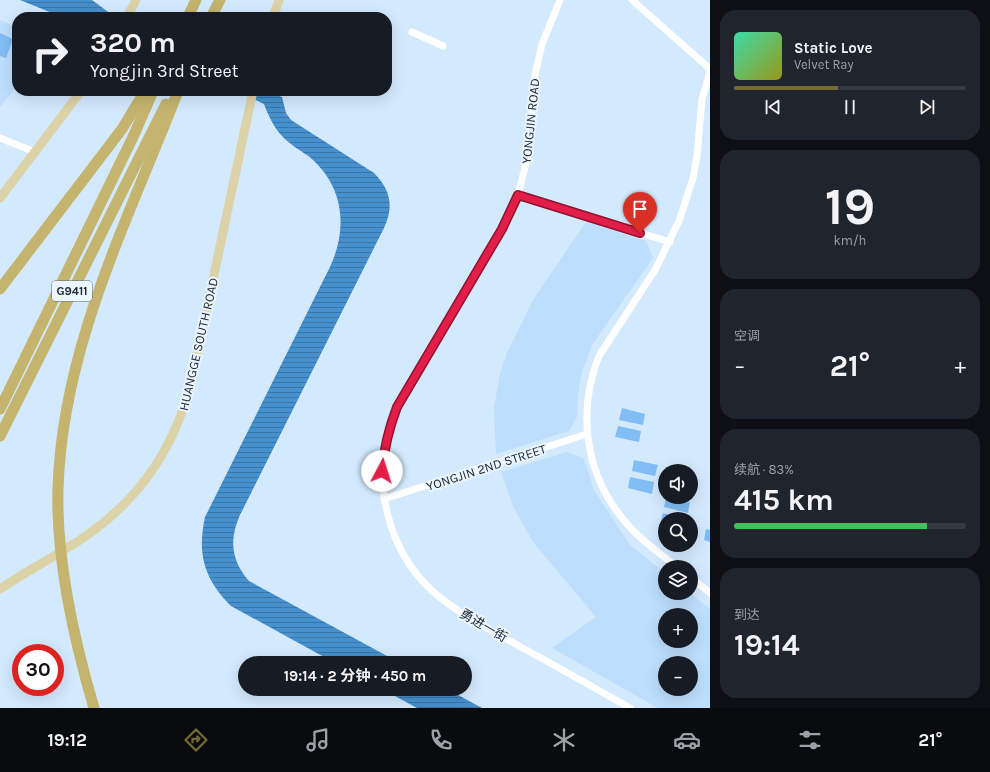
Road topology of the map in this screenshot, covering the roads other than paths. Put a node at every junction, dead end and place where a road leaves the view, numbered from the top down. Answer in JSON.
{"nodes":[{"id":1,"x":136,"y":0,"type":"edge"},
{"id":2,"x":196,"y":0,"type":"edge"},
{"id":3,"x":220,"y":0,"type":"edge"},
{"id":4,"x":279,"y":0,"type":"edge"},
{"id":5,"x":560,"y":0,"type":"edge"},
{"id":6,"x":632,"y":0,"type":"edge"},
{"id":7,"x":130,"y":12,"type":"edge"},
{"id":8,"x":190,"y":12,"type":"edge"},
{"id":9,"x":214,"y":12,"type":"edge"},
{"id":10,"x":275,"y":12,"type":"edge"},
{"id":11,"x":412,"y":32,"type":"dead end"},
{"id":12,"x":443,"y":46,"type":"dead end"},
{"id":13,"x":710,"y":71,"type":"edge"},
{"id":14,"x":77,"y":96,"type":"edge"},
{"id":15,"x":142,"y":96,"type":"edge"},
{"id":16,"x":151,"y":96,"type":"edge"},
{"id":17,"x":170,"y":96,"type":"edge"},
{"id":18,"x":176,"y":96,"type":"edge"},
{"id":19,"x":252,"y":96,"type":"edge"},
{"id":20,"x":0,"y":138,"type":"edge"},
{"id":21,"x":36,"y":152,"type":"junction"},
{"id":22,"x":518,"y":195,"type":"junction"},
{"id":23,"x":0,"y":198,"type":"edge"},
{"id":24,"x":670,"y":242,"type":"junction"},
{"id":25,"x":0,"y":289,"type":"edge"},
{"id":26,"x":0,"y":409,"type":"edge"},
{"id":27,"x":587,"y":434,"type":"junction"},
{"id":28,"x":0,"y":436,"type":"edge"},
{"id":29,"x":384,"y":499,"type":"junction"},
{"id":30,"x":668,"y":560,"type":"edge"},
{"id":31,"x":698,"y":584,"type":"edge"},
{"id":32,"x":0,"y":589,"type":"edge"},
{"id":33,"x":710,"y":593,"type":"edge"},
{"id":34,"x":94,"y":708,"type":"edge"},
{"id":35,"x":630,"y":708,"type":"edge"}],
"edges":[{"from":1,"to":7,"type":"main road"},
{"from":2,"to":8,"type":"highway"},
{"from":3,"to":9,"type":"highway"},
{"from":4,"to":10,"type":"main road"},
{"from":5,"to":22,"type":"street","name":"YONGJIN ROAD"},
{"from":6,"to":13,"type":"street"},
{"from":11,"to":12,"type":"street"},
{"from":13,"to":24,"type":"street"},
{"from":14,"to":21,"type":"main road"},
{"from":15,"to":25,"type":"highway"},
{"from":16,"to":26,"type":"highway","number":"G9411"},
{"from":17,"to":28,"type":"highway","number":"G9411"},
{"from":18,"to":34,"type":"highway"},
{"from":19,"to":32,"type":"main road","name":"HUANGGE SOUTH ROAD"},
{"from":20,"to":21,"type":"street"},
{"from":21,"to":23,"type":"main road"},
{"from":22,"to":24,"type":"street"},
{"from":22,"to":29,"type":"street","name":"YONGJIN ROAD"},
{"from":24,"to":27,"type":"street"},
{"from":27,"to":29,"type":"street","name":"YONGJIN 2ND STREET"},
{"from":27,"to":30,"type":"street"},
{"from":29,"to":35,"type":"street","name":"勇进一街"},
{"from":31,"to":33,"type":"street"}]}
